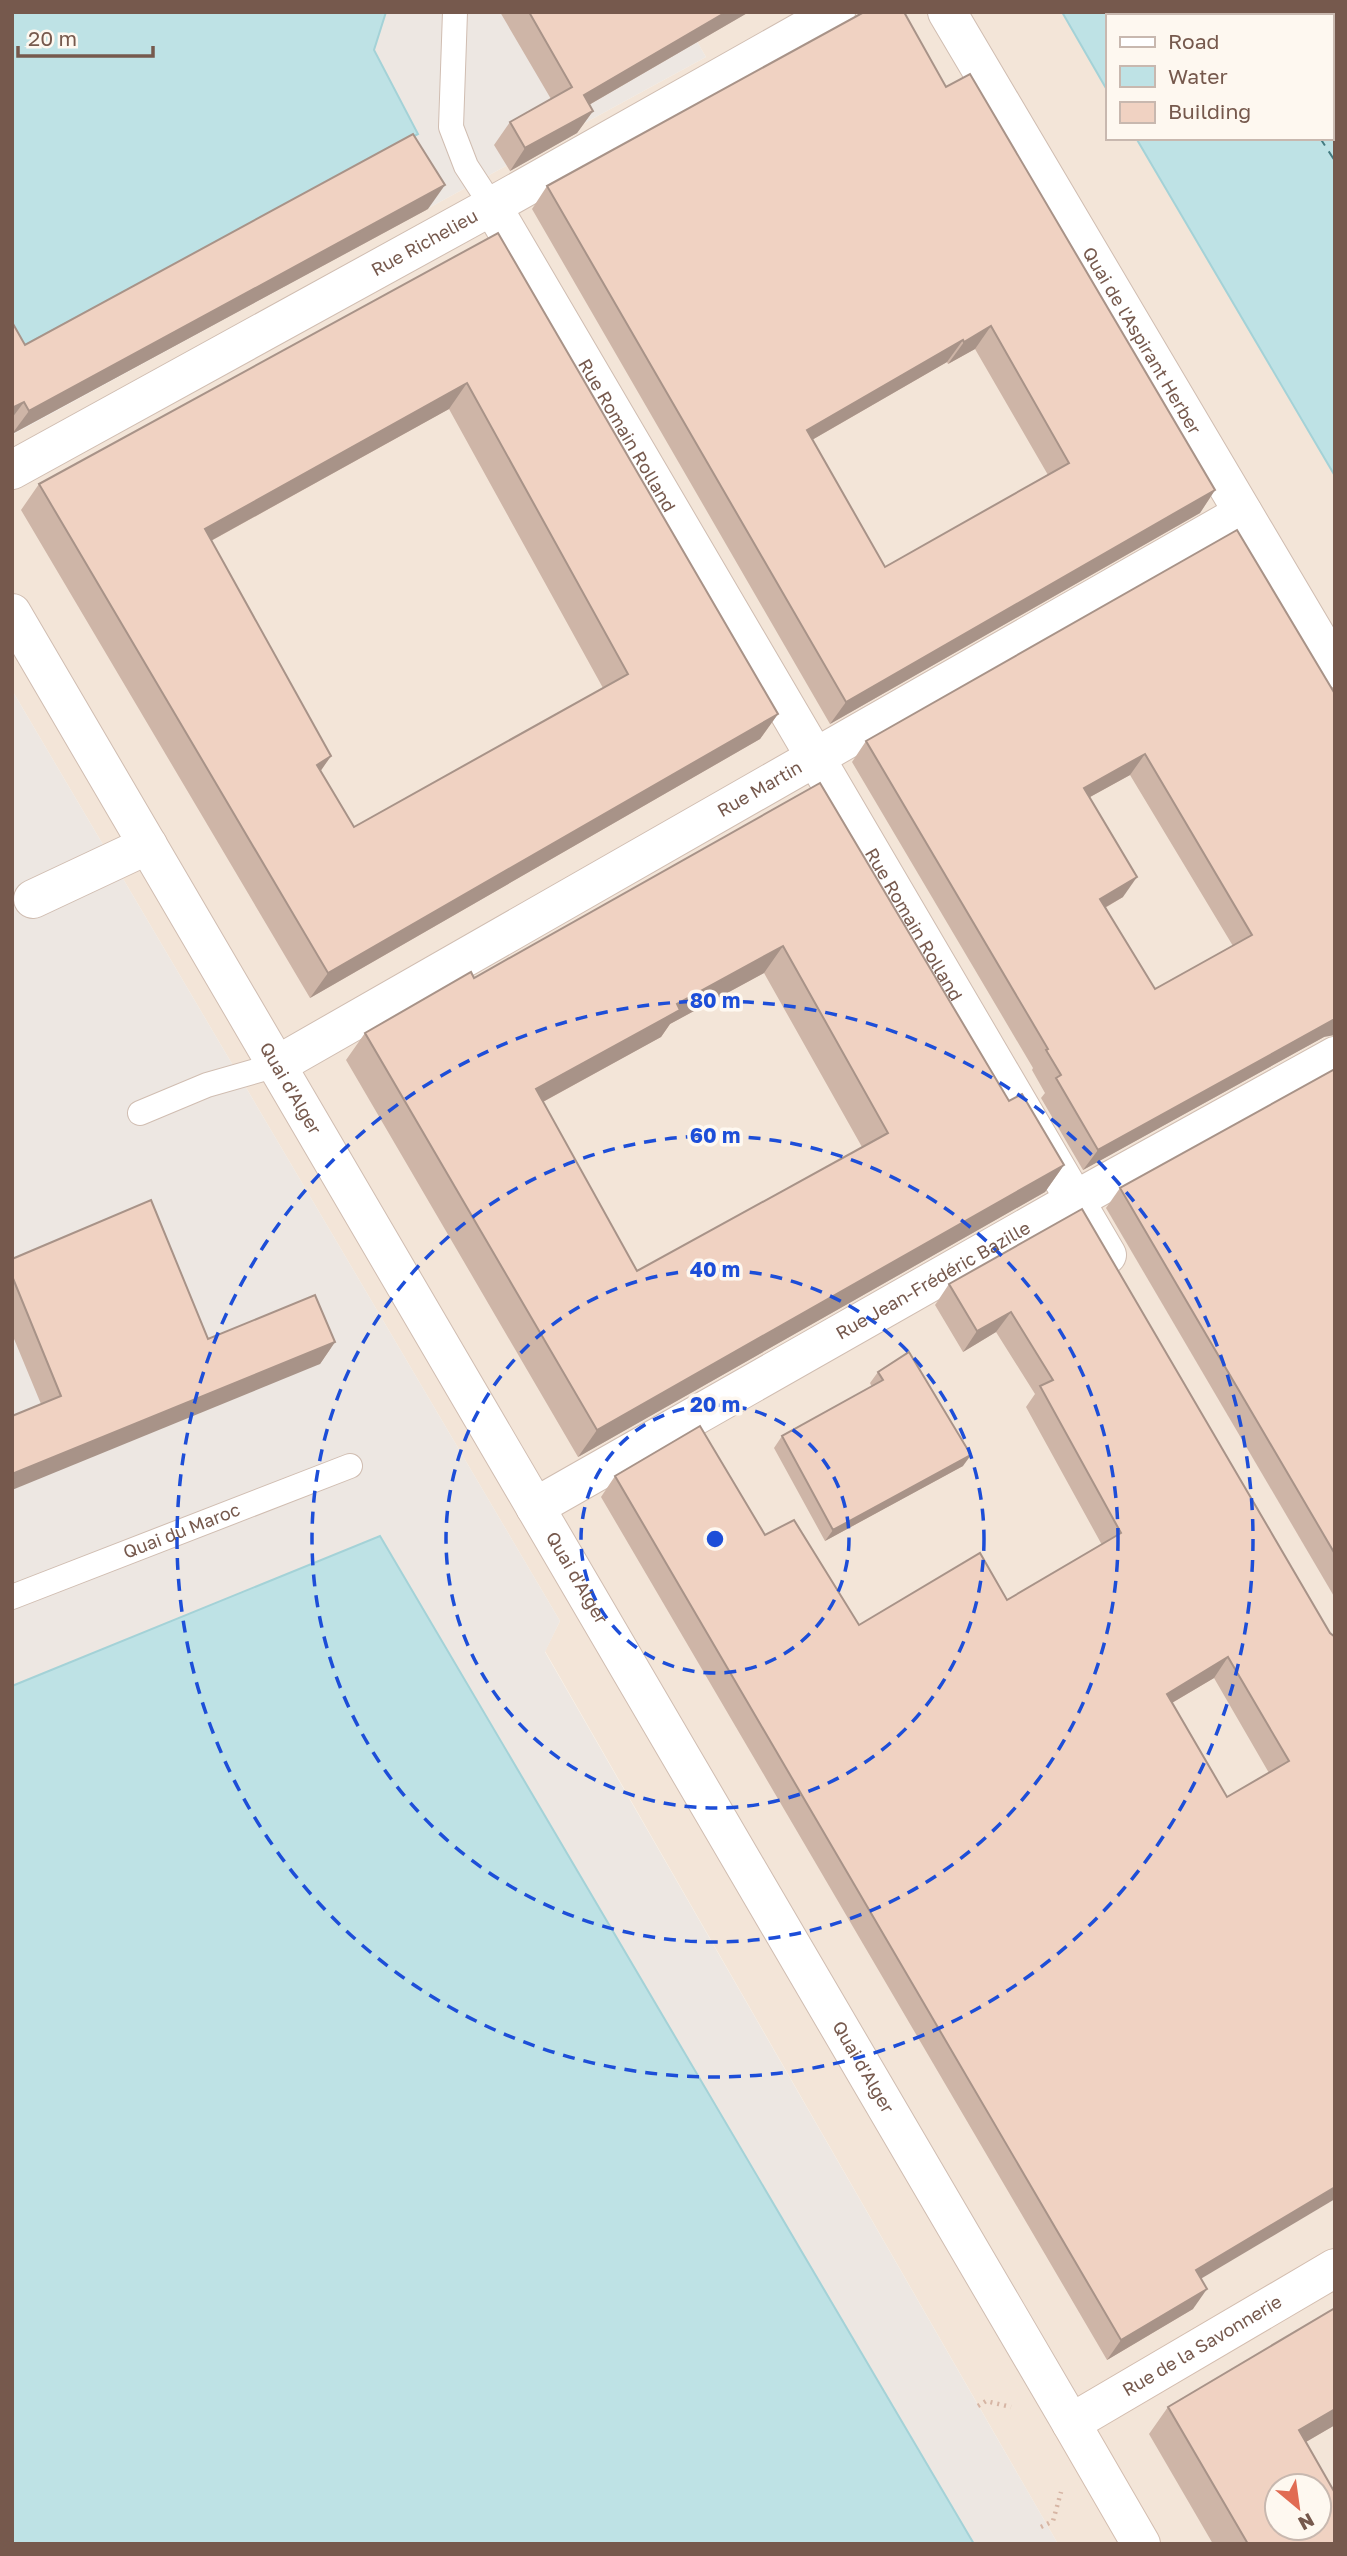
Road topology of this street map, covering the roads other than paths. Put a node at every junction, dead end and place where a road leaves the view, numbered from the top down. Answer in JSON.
{"nodes":[{"id":1,"x":455,"y":12,"type":"edge"},
{"id":2,"x":836,"y":12,"type":"edge"},
{"id":3,"x":947,"y":12,"type":"edge"},
{"id":4,"x":492,"y":206,"type":"junction"},
{"id":5,"x":12,"y":470,"type":"edge"},
{"id":6,"x":1243,"y":513,"type":"junction"},
{"id":7,"x":12,"y":613,"type":"edge"},
{"id":8,"x":1335,"y":668,"type":"edge"},
{"id":9,"x":816,"y":758,"type":"junction"},
{"id":10,"x":148,"y":845,"type":"junction"},
{"id":11,"x":33,"y":899,"type":"dead end"},
{"id":12,"x":1335,"y":1056,"type":"edge"},
{"id":13,"x":277,"y":1065,"type":"junction"},
{"id":14,"x":140,"y":1113,"type":"dead end"},
{"id":15,"x":1075,"y":1200,"type":"junction"},
{"id":16,"x":1126,"y":1287,"type":"edge"},
{"id":17,"x":350,"y":1466,"type":"dead end"},
{"id":18,"x":535,"y":1507,"type":"junction"},
{"id":19,"x":12,"y":1597,"type":"edge"},
{"id":20,"x":1335,"y":2268,"type":"edge"},
{"id":21,"x":1071,"y":2423,"type":"junction"},
{"id":22,"x":1141,"y":2544,"type":"edge"}],
"edges":[{"from":1,"to":4,"type":"lane"},
{"from":2,"to":4,"type":"street","name":"Rue Richelieu"},
{"from":3,"to":6,"type":"street","name":"Quai de l'Aspirant Herber"},
{"from":4,"to":5,"type":"street","name":"Rue Richelieu"},
{"from":4,"to":9,"type":"street","name":"Rue Romain Rolland"},
{"from":6,"to":8,"type":"street","name":"Quai de l'Aspirant Herber"},
{"from":6,"to":9,"type":"street","name":"Rue Martin"},
{"from":7,"to":10,"type":"street","name":"Quai d'Alger"},
{"from":9,"to":13,"type":"street","name":"Rue Martin"},
{"from":9,"to":15,"type":"street","name":"Rue Romain Rolland"},
{"from":10,"to":11,"type":"street"},
{"from":10,"to":13,"type":"street","name":"Quai d'Alger"},
{"from":12,"to":15,"type":"street","name":"Rue Jean-Frédéric Bazille"},
{"from":13,"to":14,"type":"lane"},
{"from":13,"to":18,"type":"street","name":"Quai d'Alger"},
{"from":15,"to":16,"type":"street","name":"Rue Romain Rolland"},
{"from":15,"to":18,"type":"street","name":"Rue Jean-Frédéric Bazille"},
{"from":17,"to":19,"type":"lane","name":"Quai du Maroc"},
{"from":18,"to":21,"type":"street","name":"Quai d'Alger"},
{"from":20,"to":21,"type":"street","name":"Rue de la Savonnerie"},
{"from":21,"to":22,"type":"street","name":"Quai d'Alger"}]}
